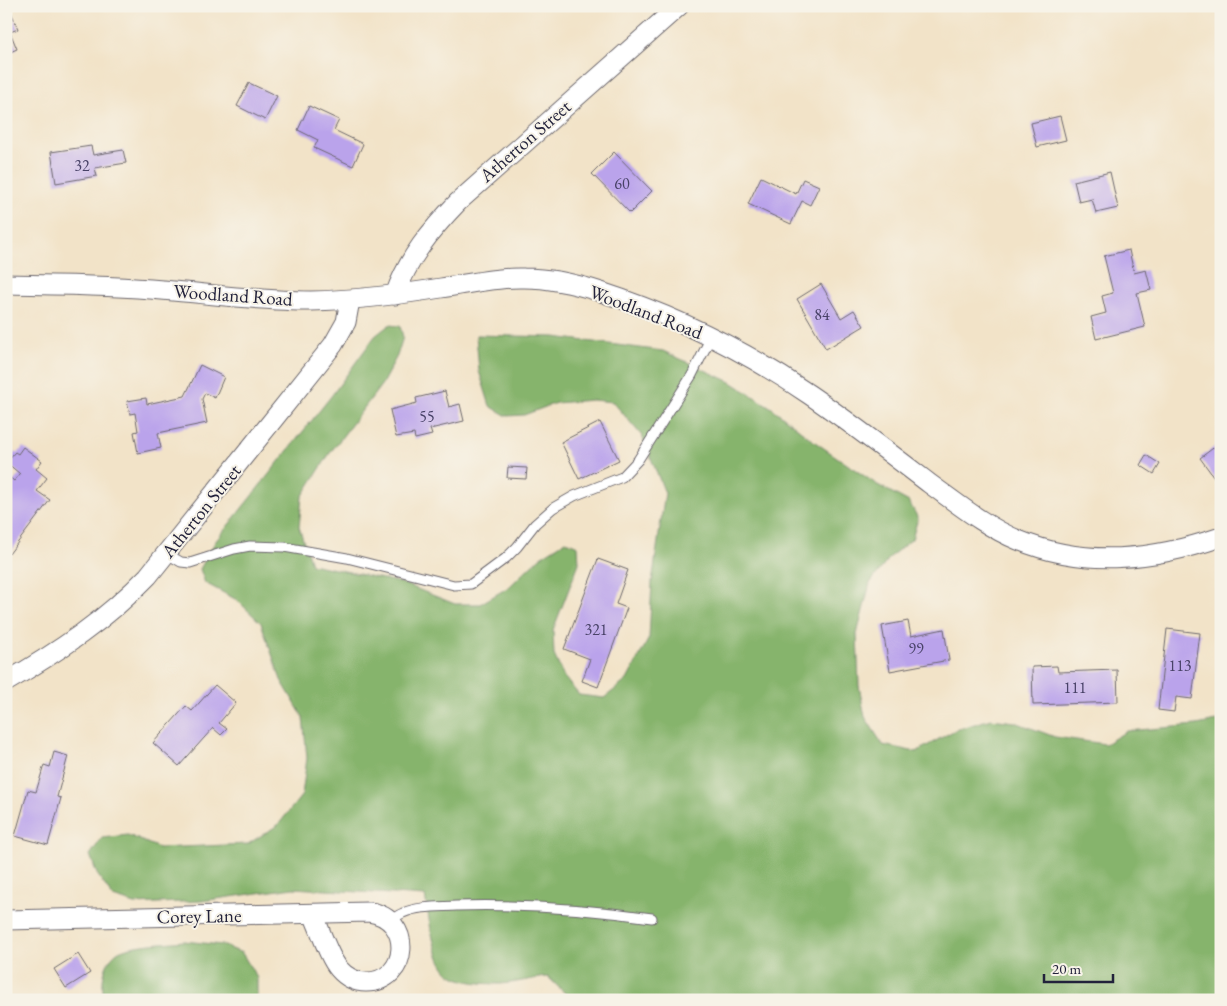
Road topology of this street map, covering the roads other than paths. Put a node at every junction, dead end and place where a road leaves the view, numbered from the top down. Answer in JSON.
{"nodes":[{"id":1,"x":679,"y":6,"type":"edge"},
{"id":2,"x":6,"y":284,"type":"edge"},
{"id":3,"x":395,"y":295,"type":"junction"},
{"id":4,"x":350,"y":300,"type":"junction"},
{"id":5,"x":711,"y":337,"type":"junction"},
{"id":6,"x":1221,"y":537,"type":"edge"},
{"id":7,"x":167,"y":554,"type":"junction"},
{"id":8,"x":6,"y":682,"type":"edge"},
{"id":9,"x":313,"y":914,"type":"junction"},
{"id":10,"x":652,"y":918,"type":"dead end"},
{"id":11,"x":6,"y":920,"type":"edge"},
{"id":12,"x":390,"y":921,"type":"junction"}],
"edges":[{"from":1,"to":3,"type":"street","name":"Atherton Street"},
{"from":2,"to":4,"type":"street","name":"Woodland Road"},
{"from":3,"to":4,"type":"street","name":"Woodland Road"},
{"from":3,"to":5,"type":"street","name":"Woodland Road"},
{"from":4,"to":7,"type":"street","name":"Atherton Street"},
{"from":5,"to":6,"type":"street","name":"Woodland Road"},
{"from":5,"to":7,"type":"lane"},
{"from":7,"to":8,"type":"street","name":"Atherton Street"},
{"from":9,"to":11,"type":"street","name":"Corey Lane"},
{"from":9,"to":12,"type":"street","name":"Corey Lane"},
{"from":9,"to":12,"type":"street"},
{"from":10,"to":12,"type":"lane"}]}
